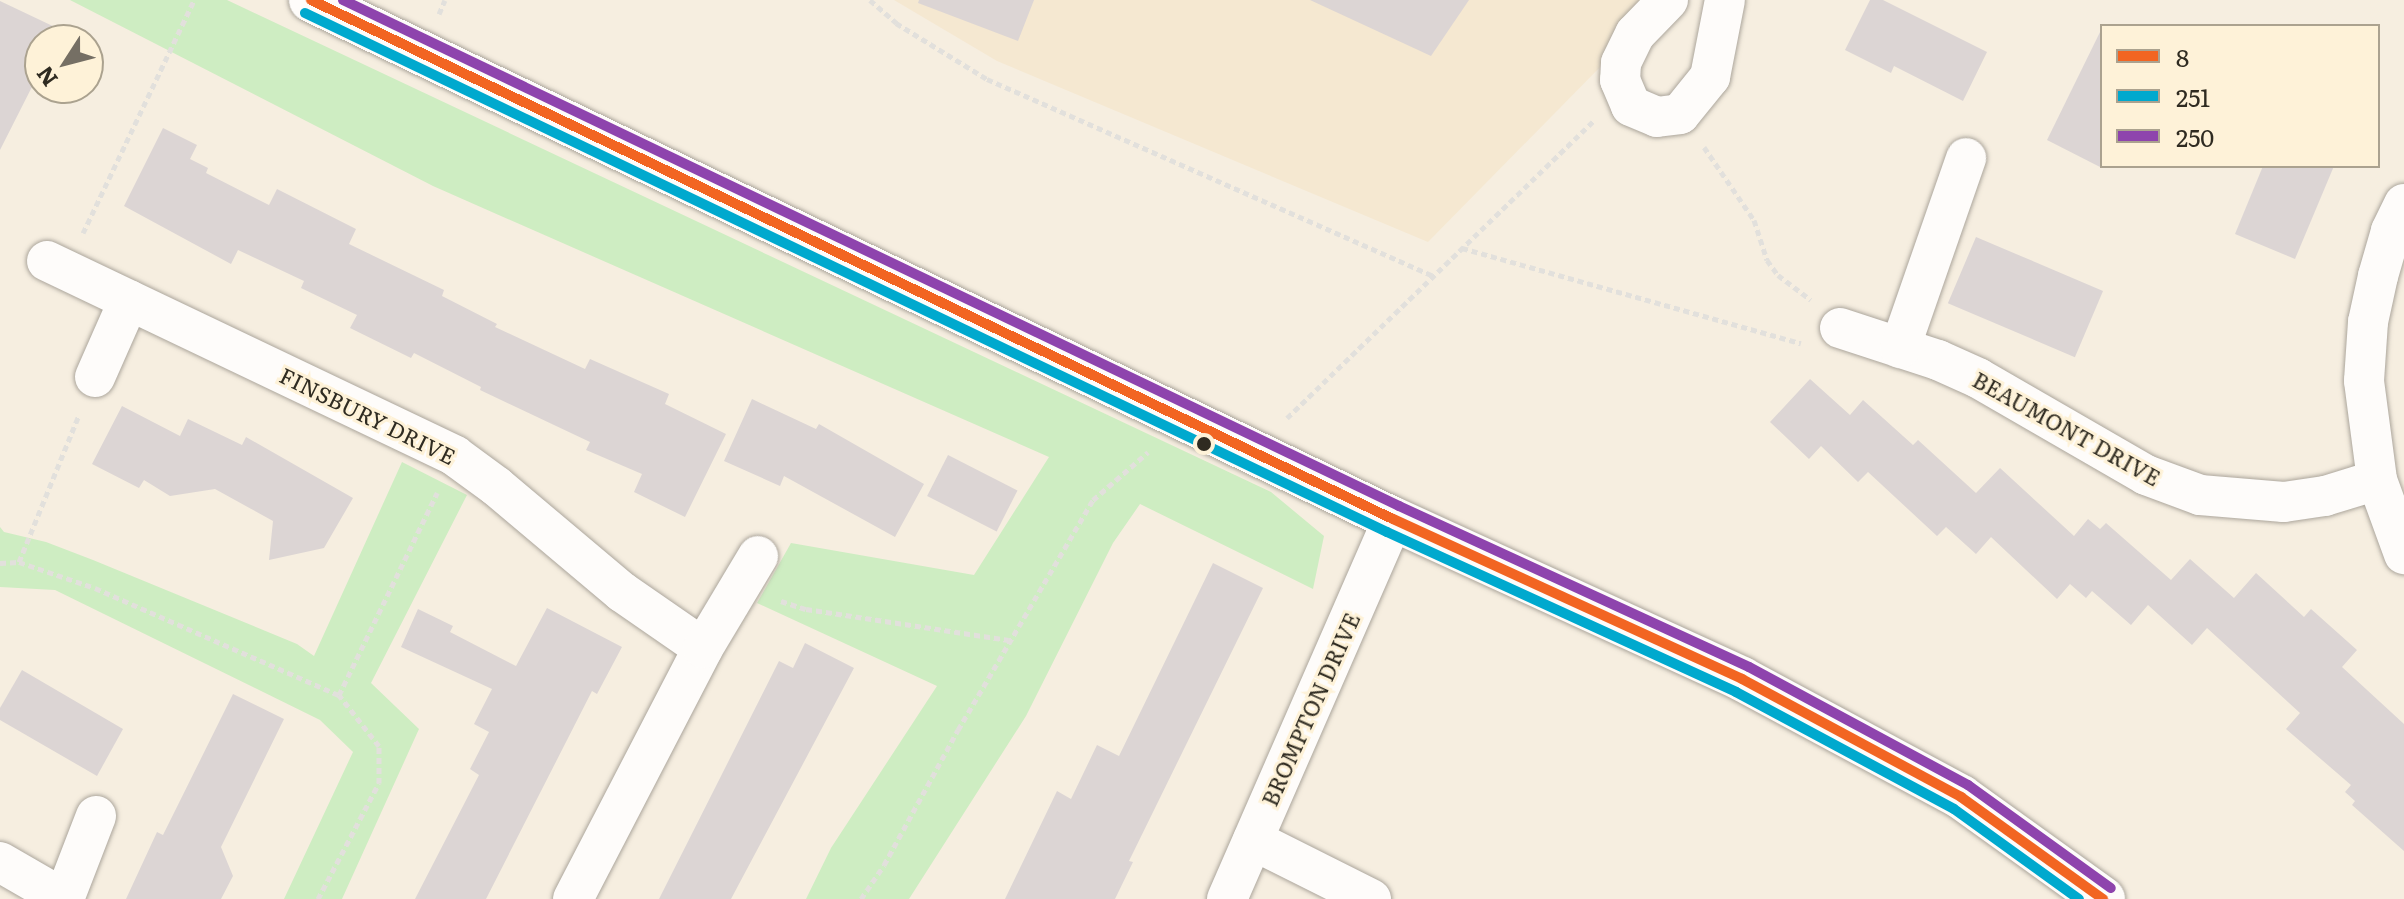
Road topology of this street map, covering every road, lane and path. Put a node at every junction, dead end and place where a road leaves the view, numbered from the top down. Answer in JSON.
{"nodes":[{"id":1,"x":194,"y":0,"type":"edge"},
{"id":2,"x":311,"y":0,"type":"edge"},
{"id":3,"x":445,"y":0,"type":"edge"},
{"id":4,"x":870,"y":0,"type":"edge"},
{"id":5,"x":1668,"y":0,"type":"edge"},
{"id":6,"x":1725,"y":0,"type":"edge"},
{"id":7,"x":442,"y":8,"type":"dead end"},
{"id":8,"x":1623,"y":93,"type":"junction"},
{"id":9,"x":1680,"y":114,"type":"junction"},
{"id":10,"x":1966,"y":158,"type":"dead end"},
{"id":11,"x":2404,"y":204,"type":"edge"},
{"id":12,"x":1462,"y":248,"type":"junction"},
{"id":13,"x":56,"y":265,"type":"joint"},
{"id":14,"x":1433,"y":276,"type":"junction"},
{"id":15,"x":129,"y":300,"type":"junction"},
{"id":16,"x":1840,"y":328,"type":"junction"},
{"id":17,"x":1900,"y":348,"type":"junction"},
{"id":18,"x":95,"y":377,"type":"joint"},
{"id":19,"x":1195,"y":423,"type":"junction"},
{"id":20,"x":1253,"y":451,"type":"junction"},
{"id":21,"x":455,"y":456,"type":"junction"},
{"id":22,"x":2377,"y":480,"type":"junction"},
{"id":23,"x":1393,"y":519,"type":"junction"},
{"id":24,"x":2404,"y":554,"type":"edge"},
{"id":25,"x":19,"y":562,"type":"junction"},
{"id":26,"x":0,"y":563,"type":"edge"},
{"id":27,"x":748,"y":572,"type":"joint"},
{"id":28,"x":1009,"y":640,"type":"junction"},
{"id":29,"x":703,"y":648,"type":"junction"},
{"id":30,"x":339,"y":695,"type":"junction"},
{"id":31,"x":96,"y":816,"type":"dead end"},
{"id":32,"x":1253,"y":840,"type":"junction"},
{"id":33,"x":0,"y":862,"type":"edge"},
{"id":34,"x":64,"y":899,"type":"edge"},
{"id":35,"x":318,"y":899,"type":"edge"},
{"id":36,"x":573,"y":899,"type":"edge"},
{"id":37,"x":861,"y":899,"type":"edge"},
{"id":38,"x":1227,"y":899,"type":"edge"},
{"id":39,"x":1371,"y":899,"type":"edge"},
{"id":40,"x":2103,"y":899,"type":"edge"}],
"edges":[{"from":1,"to":13,"type":"path"},
{"from":2,"to":19,"type":"street"},
{"from":3,"to":7,"type":"path"},
{"from":4,"to":14,"type":"path"},
{"from":5,"to":8,"type":"street"},
{"from":6,"to":9,"type":"street"},
{"from":8,"to":9,"type":"street"},
{"from":8,"to":12,"type":"path"},
{"from":9,"to":16,"type":"path"},
{"from":10,"to":17,"type":"street"},
{"from":11,"to":22,"type":"street"},
{"from":12,"to":14,"type":"path"},
{"from":12,"to":16,"type":"path"},
{"from":13,"to":15,"type":"street","name":"FINSBURY DRIVE"},
{"from":14,"to":20,"type":"path"},
{"from":15,"to":18,"type":"street"},
{"from":15,"to":21,"type":"street","name":"FINSBURY DRIVE"},
{"from":16,"to":17,"type":"street","name":"BEAUMONT DRIVE"},
{"from":17,"to":22,"type":"street","name":"BEAUMONT DRIVE"},
{"from":18,"to":25,"type":"path"},
{"from":19,"to":20,"type":"street"},
{"from":19,"to":28,"type":"path"},
{"from":20,"to":23,"type":"street"},
{"from":21,"to":29,"type":"street","name":"FINSBURY DRIVE"},
{"from":21,"to":30,"type":"path"},
{"from":22,"to":24,"type":"street"},
{"from":23,"to":32,"type":"street","name":"BROMPTON DRIVE"},
{"from":23,"to":40,"type":"street"},
{"from":25,"to":26,"type":"path"},
{"from":25,"to":30,"type":"path"},
{"from":27,"to":28,"type":"path"},
{"from":27,"to":29,"type":"street"},
{"from":28,"to":37,"type":"path"},
{"from":29,"to":36,"type":"street"},
{"from":30,"to":35,"type":"path"},
{"from":31,"to":34,"type":"street"},
{"from":32,"to":38,"type":"street","name":"BROMPTON DRIVE"},
{"from":32,"to":39,"type":"street"},
{"from":33,"to":34,"type":"street"}]}
